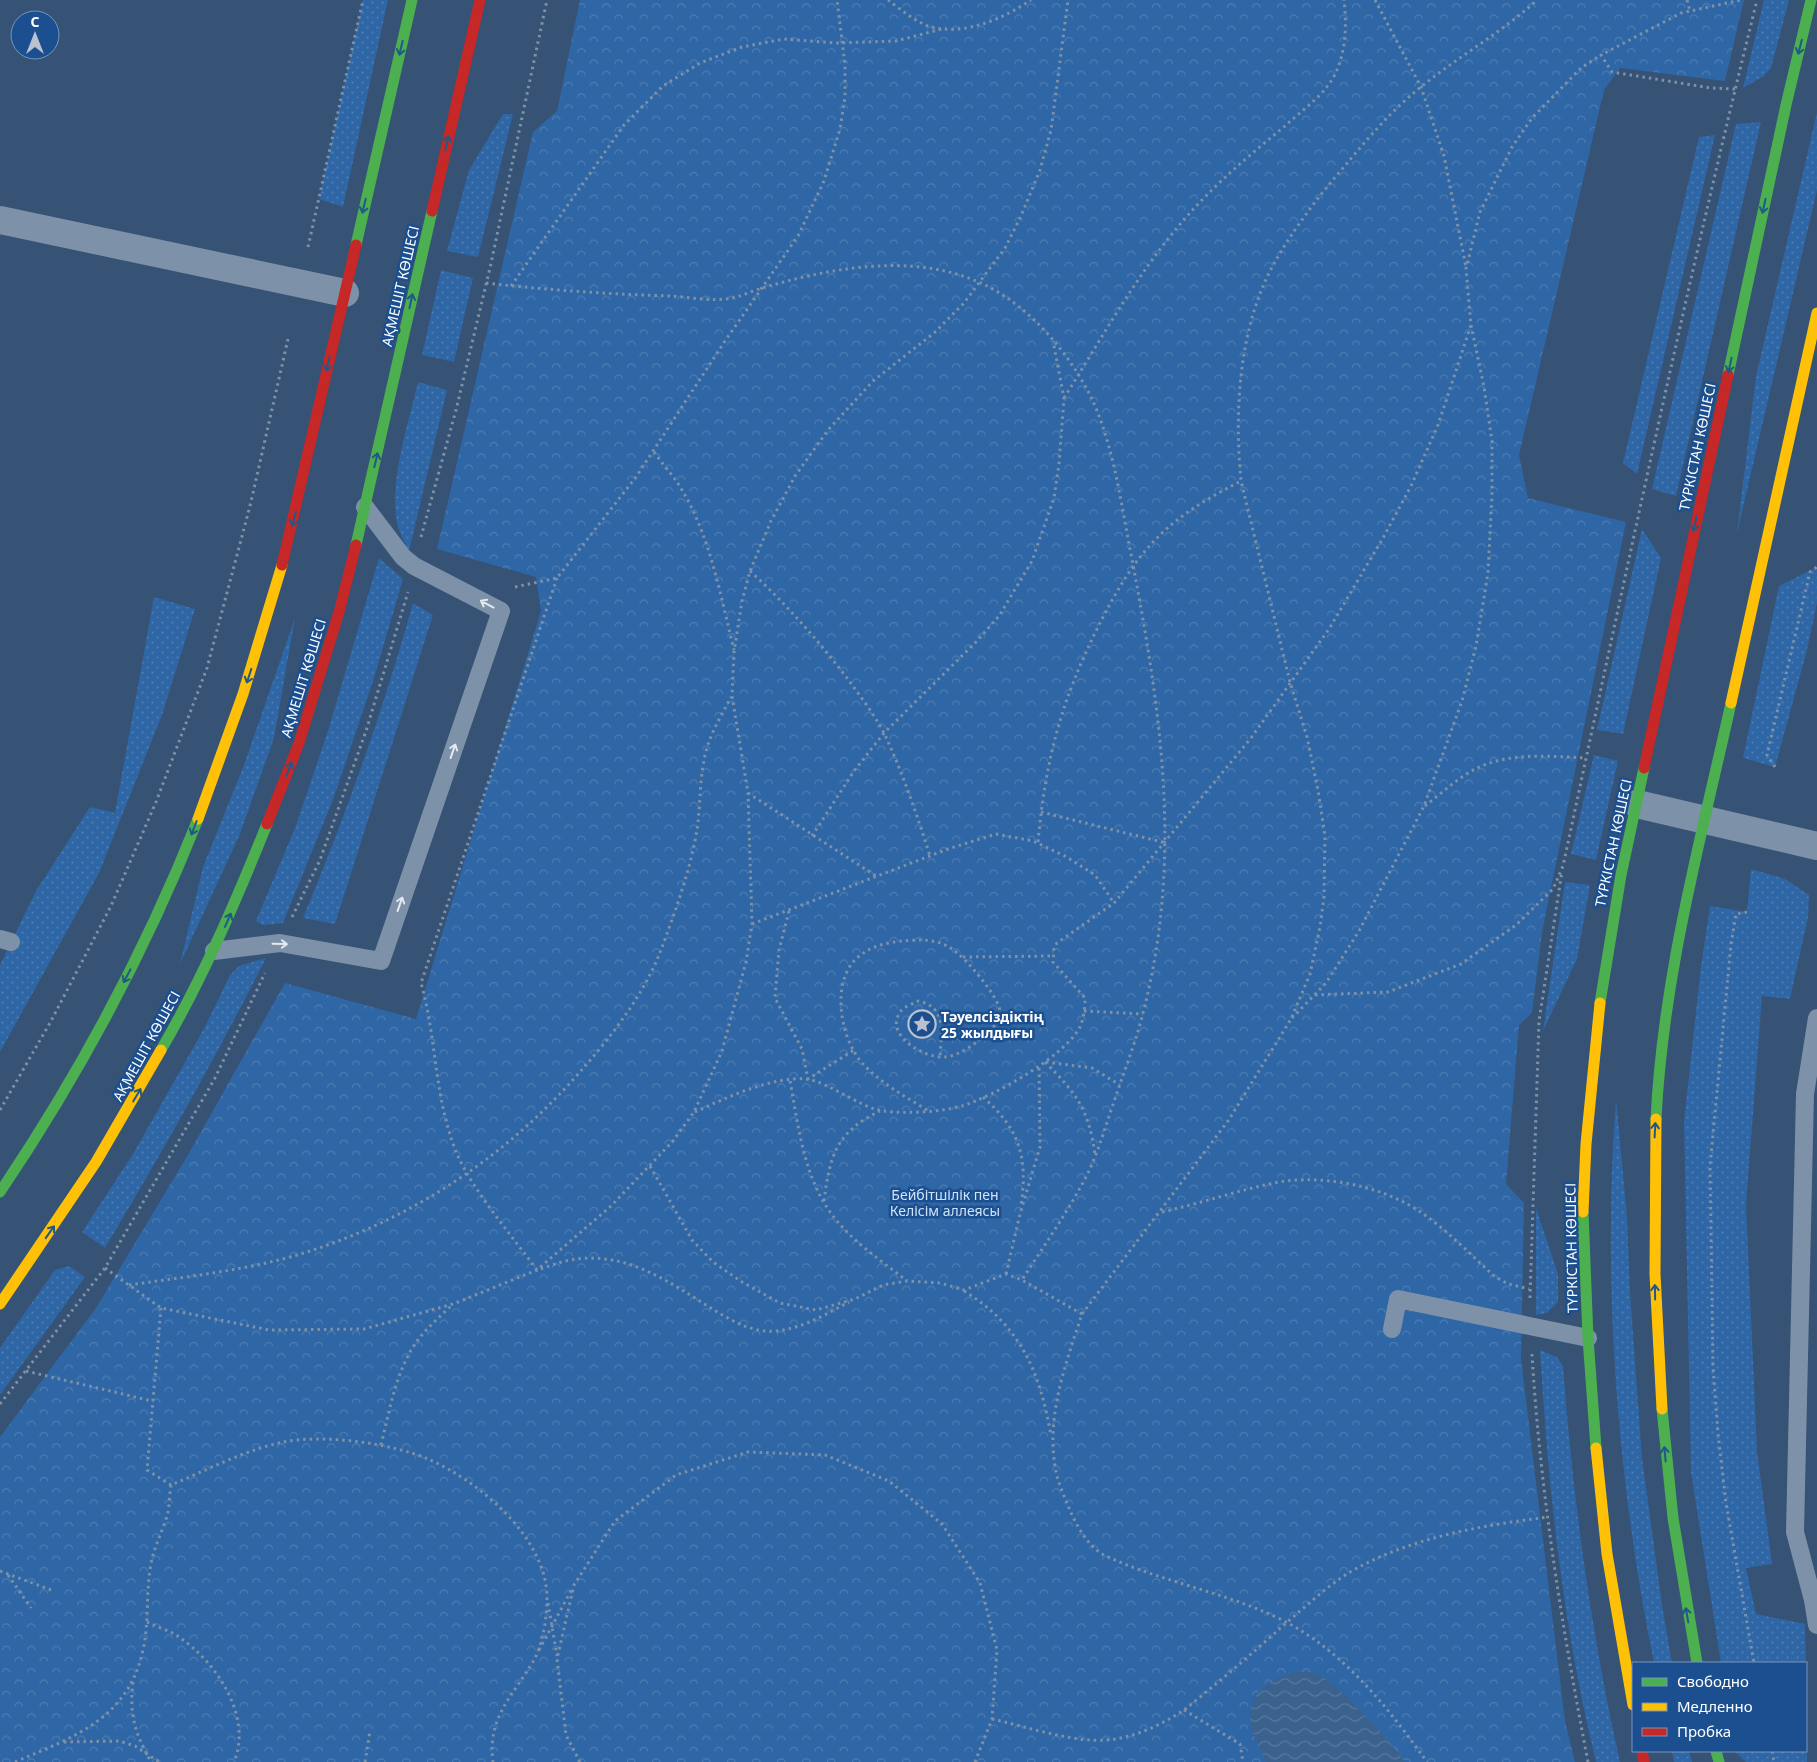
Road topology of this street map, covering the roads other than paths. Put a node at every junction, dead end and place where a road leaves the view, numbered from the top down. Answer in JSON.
{"nodes":[{"id":1,"x":412,"y":0,"type":"edge"},
{"id":2,"x":480,"y":0,"type":"edge"},
{"id":3,"x":1811,"y":0,"type":"edge"},
{"id":4,"x":0,"y":220,"type":"edge"},
{"id":5,"x":345,"y":293,"type":"junction"},
{"id":6,"x":1817,"y":313,"type":"edge"},
{"id":7,"x":365,"y":507,"type":"junction"},
{"id":8,"x":1637,"y":804,"type":"junction"},
{"id":9,"x":1704,"y":821,"type":"junction"},
{"id":10,"x":1817,"y":846,"type":"edge"},
{"id":11,"x":214,"y":951,"type":"junction"},
{"id":12,"x":1817,"y":1018,"type":"edge"},
{"id":13,"x":0,"y":1192,"type":"edge"},
{"id":14,"x":7,"y":1268,"type":"dead end"},
{"id":15,"x":22,"y":1272,"type":"junction"},
{"id":16,"x":0,"y":1304,"type":"edge"},
{"id":17,"x":1392,"y":1329,"type":"dead end"},
{"id":18,"x":1588,"y":1338,"type":"junction"},
{"id":19,"x":1817,"y":1625,"type":"edge"},
{"id":20,"x":1696,"y":1662,"type":"edge"},
{"id":21,"x":1632,"y":1700,"type":"edge"}],
"edges":[{"from":1,"to":5,"type":"street","one_way":true},
{"from":7,"to":2,"type":"street","name":"АҚМЕШІТ КӨШЕСІ","one_way":true},
{"from":3,"to":8,"type":"street","name":"ТҮРКІСТАН КӨШЕСІ","one_way":true},
{"from":4,"to":5,"type":"street"},
{"from":5,"to":13,"type":"street","one_way":true},
{"from":6,"to":9,"type":"street"},
{"from":11,"to":7,"type":"street","name":"АҚМЕШІТ КӨШЕСІ","one_way":true},
{"from":11,"to":7,"type":"lane","one_way":true},
{"from":8,"to":9,"type":"street"},
{"from":8,"to":18,"type":"street","name":"ТҮРКІСТАН КӨШЕСІ"},
{"from":9,"to":10,"type":"street"},
{"from":20,"to":9,"type":"street","one_way":true},
{"from":15,"to":11,"type":"street","name":"АҚМЕШІТ КӨШЕСІ","one_way":true},
{"from":12,"to":19,"type":"lane"},
{"from":14,"to":15,"type":"street"},
{"from":15,"to":16,"type":"street","name":"АҚМЕШІТ КӨШЕСІ"},
{"from":17,"to":18,"type":"lane"},
{"from":18,"to":21,"type":"street","name":"ТҮРКІСТАН КӨШЕСІ"}]}
